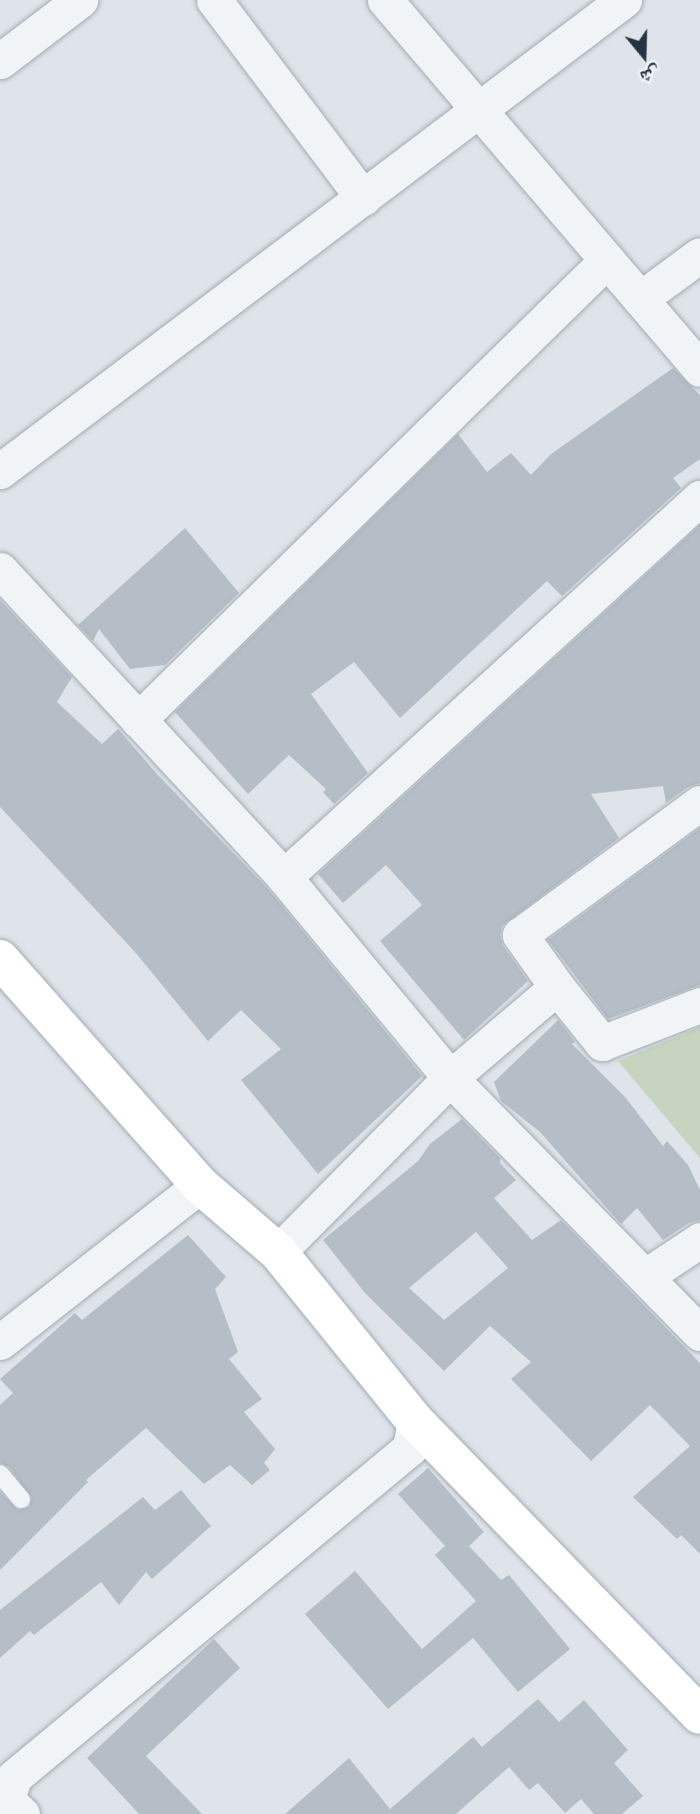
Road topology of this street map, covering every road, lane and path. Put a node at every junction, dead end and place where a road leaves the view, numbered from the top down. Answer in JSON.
{"nodes":[{"id":1,"x":80,"y":0,"type":"edge"},
{"id":2,"x":214,"y":0,"type":"edge"},
{"id":3,"x":385,"y":0,"type":"edge"},
{"id":4,"x":624,"y":0,"type":"edge"},
{"id":5,"x":0,"y":61,"type":"edge"},
{"id":6,"x":479,"y":110,"type":"junction"},
{"id":7,"x":363,"y":198,"type":"junction"},
{"id":8,"x":700,"y":255,"type":"edge"},
{"id":9,"x":607,"y":260,"type":"junction"},
{"id":10,"x":640,"y":299,"type":"junction"},
{"id":11,"x":700,"y":369,"type":"edge"},
{"id":12,"x":0,"y":471,"type":"edge"},
{"id":13,"x":700,"y":498,"type":"edge"},
{"id":14,"x":0,"y":570,"type":"edge"},
{"id":15,"x":138,"y":720,"type":"junction"},
{"id":16,"x":700,"y":803,"type":"edge"},
{"id":17,"x":284,"y":877,"type":"junction"},
{"id":18,"x":0,"y":959,"type":"edge"},
{"id":19,"x":557,"y":987,"type":"junction"},
{"id":20,"x":700,"y":1005,"type":"edge"},
{"id":21,"x":450,"y":1078,"type":"junction"},
{"id":22,"x":200,"y":1185,"type":"junction"},
{"id":23,"x":700,"y":1240,"type":"edge"},
{"id":24,"x":278,"y":1252,"type":"junction"},
{"id":25,"x":646,"y":1276,"type":"junction"},
{"id":26,"x":700,"y":1333,"type":"edge"},
{"id":27,"x":0,"y":1342,"type":"edge"},
{"id":28,"x":415,"y":1420,"type":"junction"},
{"id":29,"x":0,"y":1475,"type":"edge"},
{"id":30,"x":20,"y":1499,"type":"dead end"},
{"id":31,"x":700,"y":1715,"type":"edge"},
{"id":32,"x":22,"y":1814,"type":"edge"}],
"edges":[{"from":1,"to":5,"type":"street"},
{"from":2,"to":7,"type":"street"},
{"from":3,"to":6,"type":"street"},
{"from":4,"to":6,"type":"street"},
{"from":6,"to":7,"type":"street"},
{"from":6,"to":9,"type":"street"},
{"from":7,"to":12,"type":"street"},
{"from":8,"to":10,"type":"street"},
{"from":9,"to":10,"type":"street"},
{"from":9,"to":15,"type":"street"},
{"from":10,"to":11,"type":"street"},
{"from":13,"to":17,"type":"street"},
{"from":14,"to":15,"type":"street"},
{"from":15,"to":17,"type":"street"},
{"from":16,"to":19,"type":"street"},
{"from":17,"to":21,"type":"street"},
{"from":18,"to":22,"type":"street"},
{"from":19,"to":20,"type":"street"},
{"from":19,"to":21,"type":"street"},
{"from":21,"to":24,"type":"street"},
{"from":21,"to":25,"type":"street"},
{"from":22,"to":24,"type":"street"},
{"from":22,"to":27,"type":"street"},
{"from":23,"to":25,"type":"street"},
{"from":24,"to":28,"type":"street"},
{"from":25,"to":26,"type":"street"},
{"from":28,"to":31,"type":"street"},
{"from":28,"to":32,"type":"street"},
{"from":29,"to":30,"type":"lane"}]}
